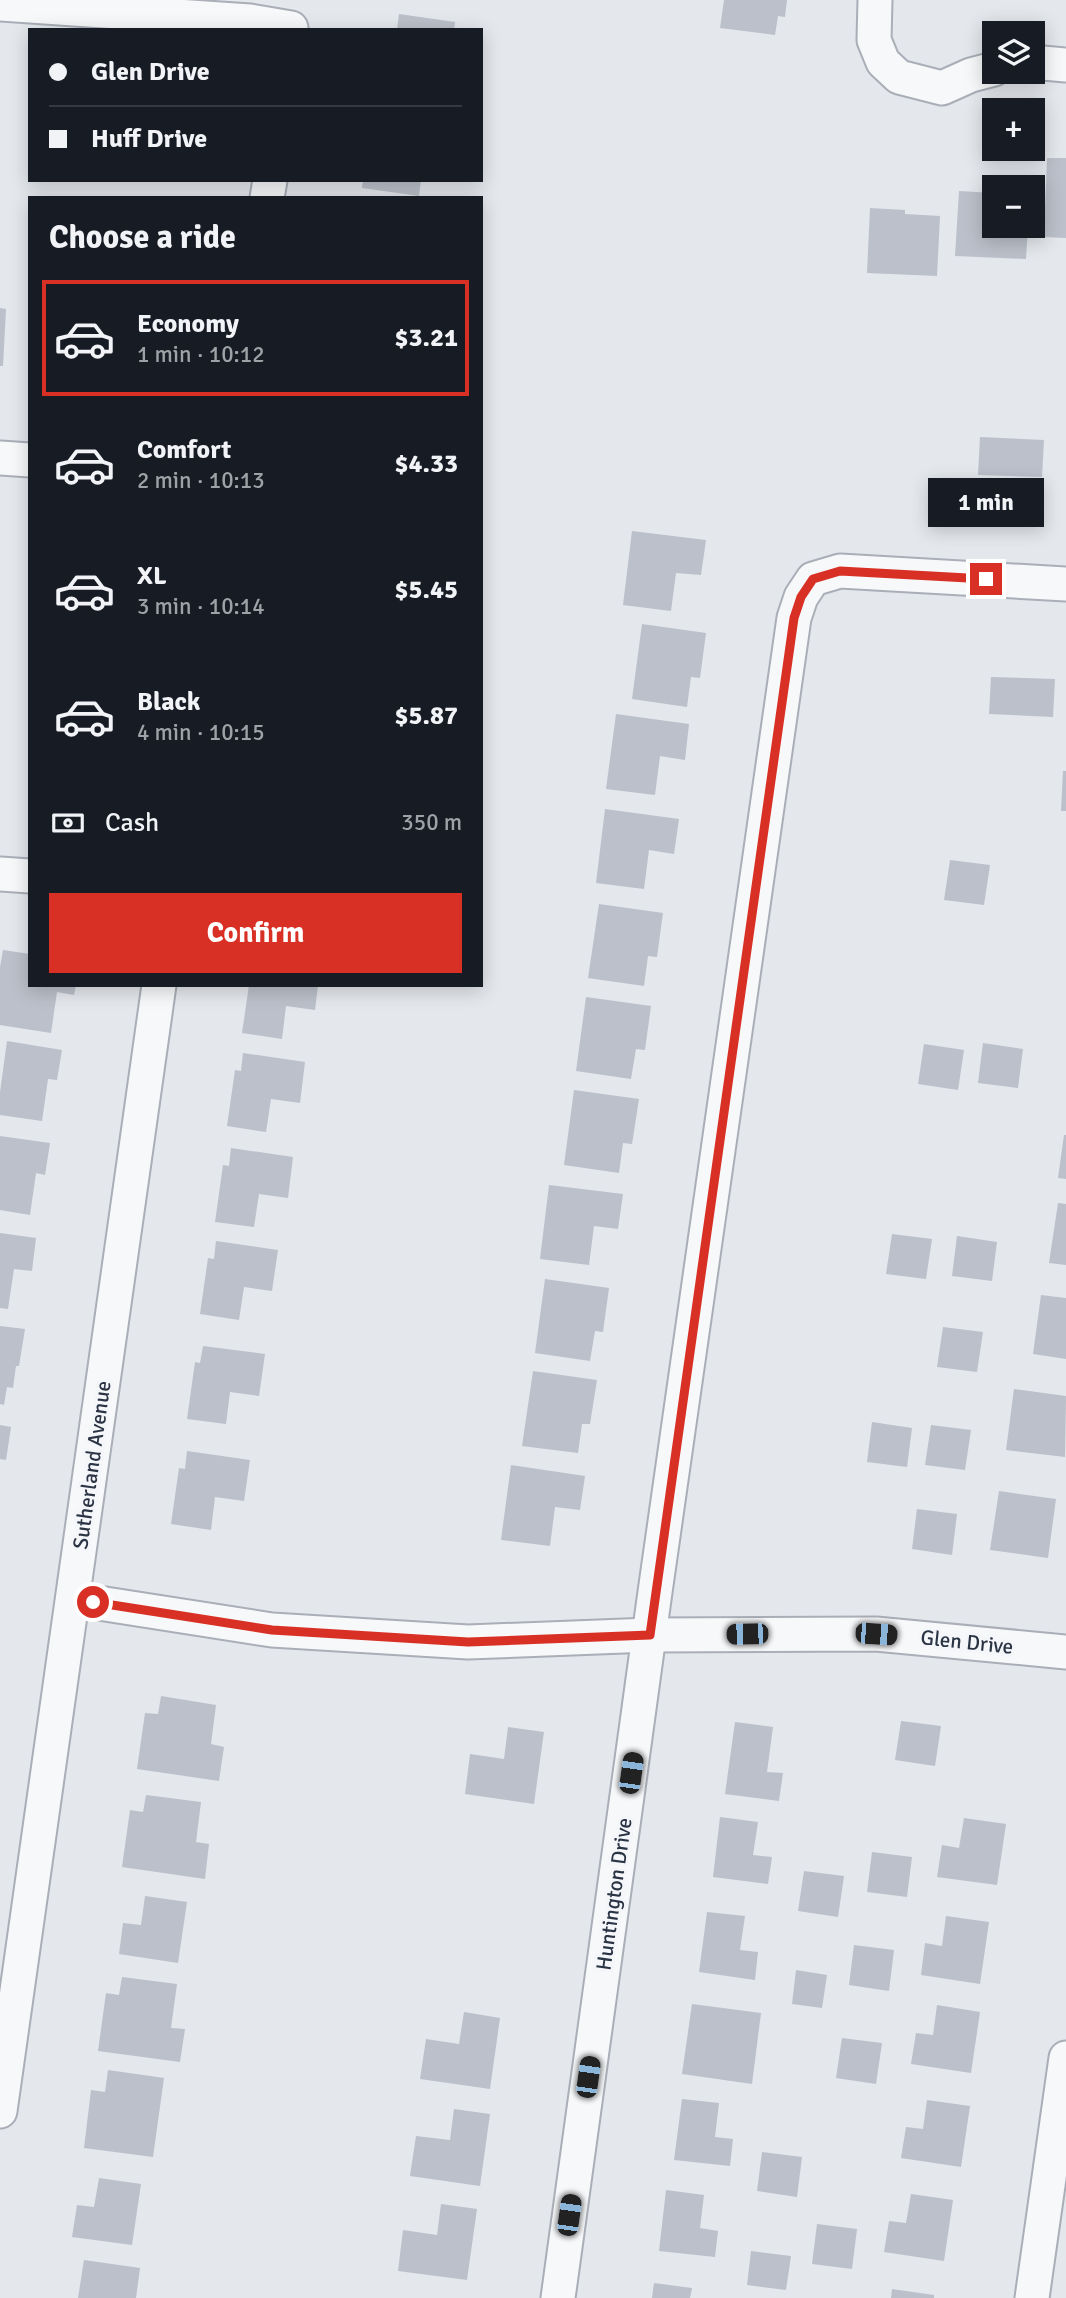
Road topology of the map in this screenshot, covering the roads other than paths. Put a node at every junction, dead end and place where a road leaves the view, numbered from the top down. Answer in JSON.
{"nodes":[{"id":1,"x":875,"y":0,"type":"edge"},
{"id":2,"x":0,"y":4,"type":"edge"},
{"id":3,"x":292,"y":19,"type":"edge"},
{"id":4,"x":1045,"y":63,"type":"edge"},
{"id":5,"x":1066,"y":65,"type":"edge"},
{"id":6,"x":982,"y":72,"type":"edge"},
{"id":7,"x":0,"y":458,"type":"edge"},
{"id":8,"x":28,"y":460,"type":"edge"},
{"id":9,"x":1066,"y":584,"type":"edge"},
{"id":10,"x":0,"y":874,"type":"edge"},
{"id":11,"x":28,"y":876,"type":"edge"},
{"id":12,"x":159,"y":987,"type":"edge"},
{"id":13,"x":73,"y":1599,"type":"junction"},
{"id":14,"x":650,"y":1635,"type":"junction"},
{"id":15,"x":1066,"y":1652,"type":"edge"},
{"id":16,"x":1066,"y":2058,"type":"edge"},
{"id":17,"x":0,"y":2111,"type":"edge"},
{"id":18,"x":558,"y":2298,"type":"edge"},
{"id":19,"x":1032,"y":2298,"type":"edge"}],
"edges":[{"from":1,"to":6,"type":"street"},
{"from":2,"to":3,"type":"street"},
{"from":4,"to":5,"type":"street"},
{"from":7,"to":8,"type":"street"},
{"from":9,"to":14,"type":"street","name":"Huntington Drive"},
{"from":10,"to":11,"type":"street"},
{"from":12,"to":13,"type":"street","name":"Sutherland Avenue"},
{"from":13,"to":14,"type":"street","name":"Glen Drive"},
{"from":13,"to":17,"type":"street","name":"Sutherland Avenue"},
{"from":14,"to":15,"type":"street","name":"Glen Drive"},
{"from":14,"to":18,"type":"street","name":"Huntington Drive"},
{"from":16,"to":19,"type":"street"}]}
